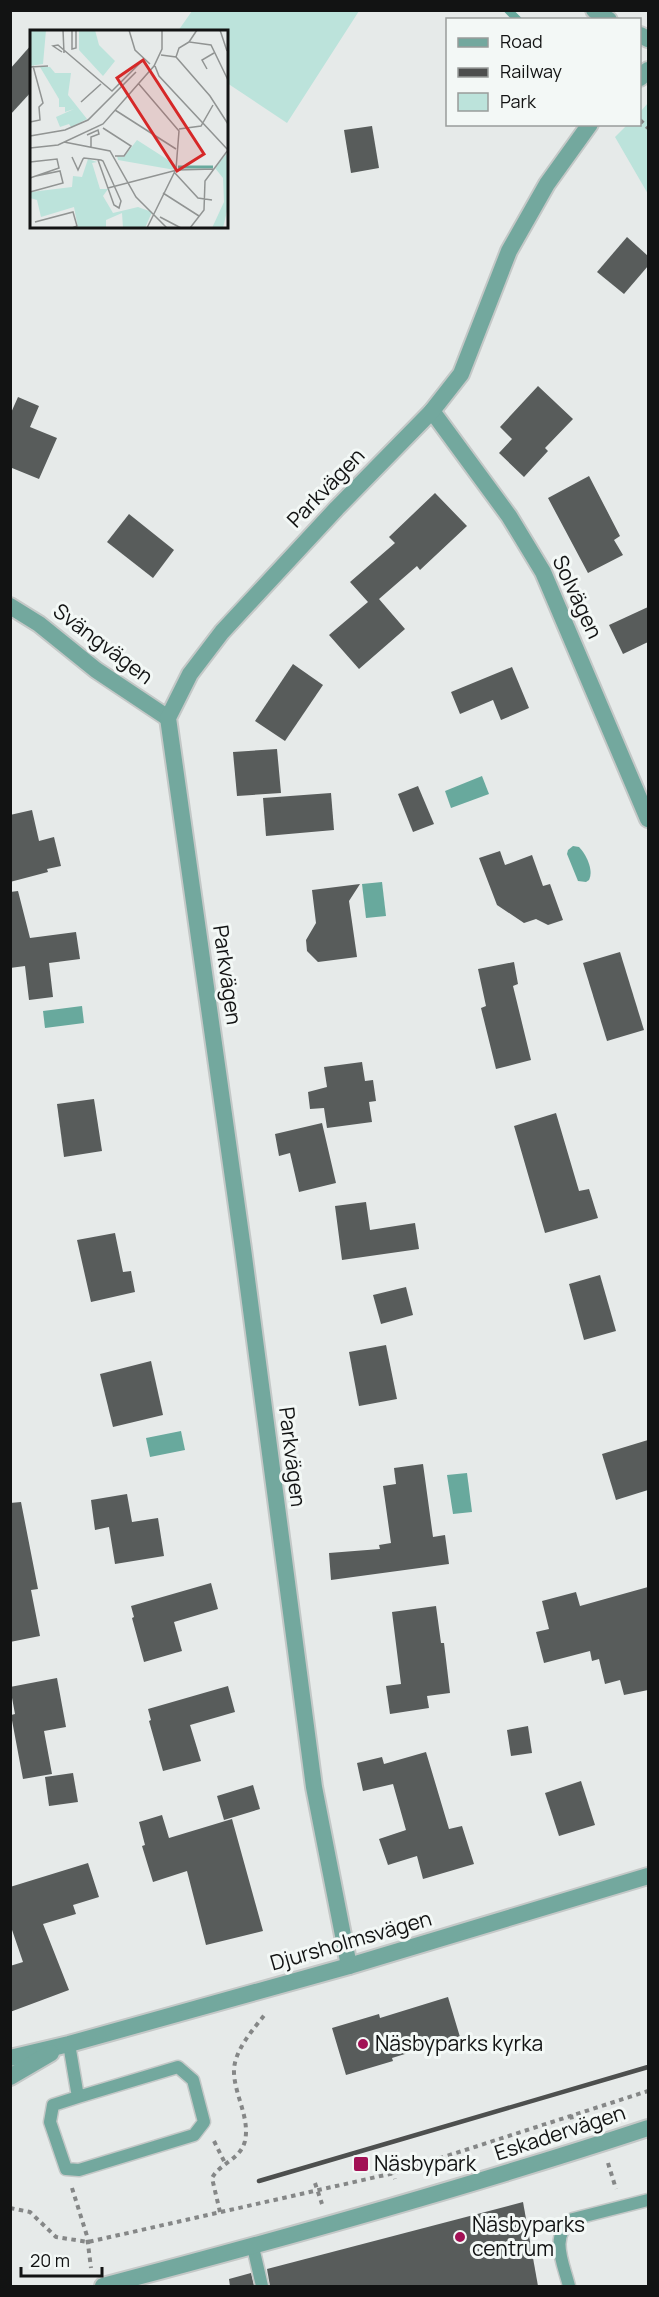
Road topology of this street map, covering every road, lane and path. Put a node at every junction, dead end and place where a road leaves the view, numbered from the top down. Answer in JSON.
{"nodes":[{"id":1,"x":589,"y":126,"type":"edge"},
{"id":2,"x":432,"y":411,"type":"junction"},
{"id":3,"x":10,"y":606,"type":"edge"},
{"id":4,"x":168,"y":718,"type":"junction"},
{"id":5,"x":648,"y":819,"type":"edge"},
{"id":6,"x":648,"y":1876,"type":"edge"},
{"id":7,"x":349,"y":1966,"type":"junction"},
{"id":8,"x":266,"y":2013,"type":"dead end"},
{"id":9,"x":67,"y":2045,"type":"junction"},
{"id":10,"x":10,"y":2058,"type":"edge"},
{"id":11,"x":10,"y":2077,"type":"edge"},
{"id":12,"x":648,"y":2091,"type":"edge"},
{"id":13,"x":78,"y":2097,"type":"junction"},
{"id":14,"x":648,"y":2128,"type":"edge"},
{"id":15,"x":390,"y":2161,"type":"dead end"},
{"id":16,"x":601,"y":2165,"type":"dead end"},
{"id":17,"x":66,"y":2169,"type":"junction"},
{"id":18,"x":394,"y":2173,"type":"junction"},
{"id":19,"x":395,"y":2179,"type":"dead end"},
{"id":20,"x":648,"y":2200,"type":"edge"},
{"id":21,"x":10,"y":2208,"type":"edge"},
{"id":22,"x":621,"y":2208,"type":"junction"},
{"id":23,"x":220,"y":2212,"type":"junction"},
{"id":24,"x":88,"y":2242,"type":"junction"},
{"id":25,"x":253,"y":2247,"type":"junction"},
{"id":26,"x":98,"y":2281,"type":"edge"},
{"id":27,"x":262,"y":2286,"type":"edge"},
{"id":28,"x":569,"y":2286,"type":"edge"}],
"edges":[{"from":1,"to":2,"type":"street","name":"Parkvägen"},
{"from":2,"to":4,"type":"street","name":"Parkvägen"},
{"from":2,"to":5,"type":"street","name":"Solvägen"},
{"from":3,"to":4,"type":"street","name":"Svängvägen"},
{"from":4,"to":7,"type":"street","name":"Parkvägen"},
{"from":6,"to":7,"type":"street","name":"Djursholmsvägen"},
{"from":7,"to":9,"type":"street","name":"Djursholmsvägen"},
{"from":8,"to":23,"type":"path"},
{"from":9,"to":10,"type":"street","name":"Djursholmsvägen"},
{"from":9,"to":11,"type":"street","name":"Djursholmsvägen"},
{"from":9,"to":13,"type":"lane"},
{"from":12,"to":18,"type":"path"},
{"from":13,"to":17,"type":"lane"},
{"from":13,"to":17,"type":"lane"},
{"from":14,"to":25,"type":"street","name":"Eskadervägen"},
{"from":15,"to":18,"type":"path"},
{"from":16,"to":22,"type":"path"},
{"from":17,"to":24,"type":"path"},
{"from":18,"to":19,"type":"path"},
{"from":18,"to":23,"type":"path"},
{"from":20,"to":22,"type":"lane"},
{"from":21,"to":24,"type":"path"},
{"from":22,"to":28,"type":"lane"},
{"from":23,"to":24,"type":"path"},
{"from":24,"to":26,"type":"path"},
{"from":25,"to":26,"type":"street","name":"Eskadervägen"},
{"from":25,"to":27,"type":"lane"}]}
